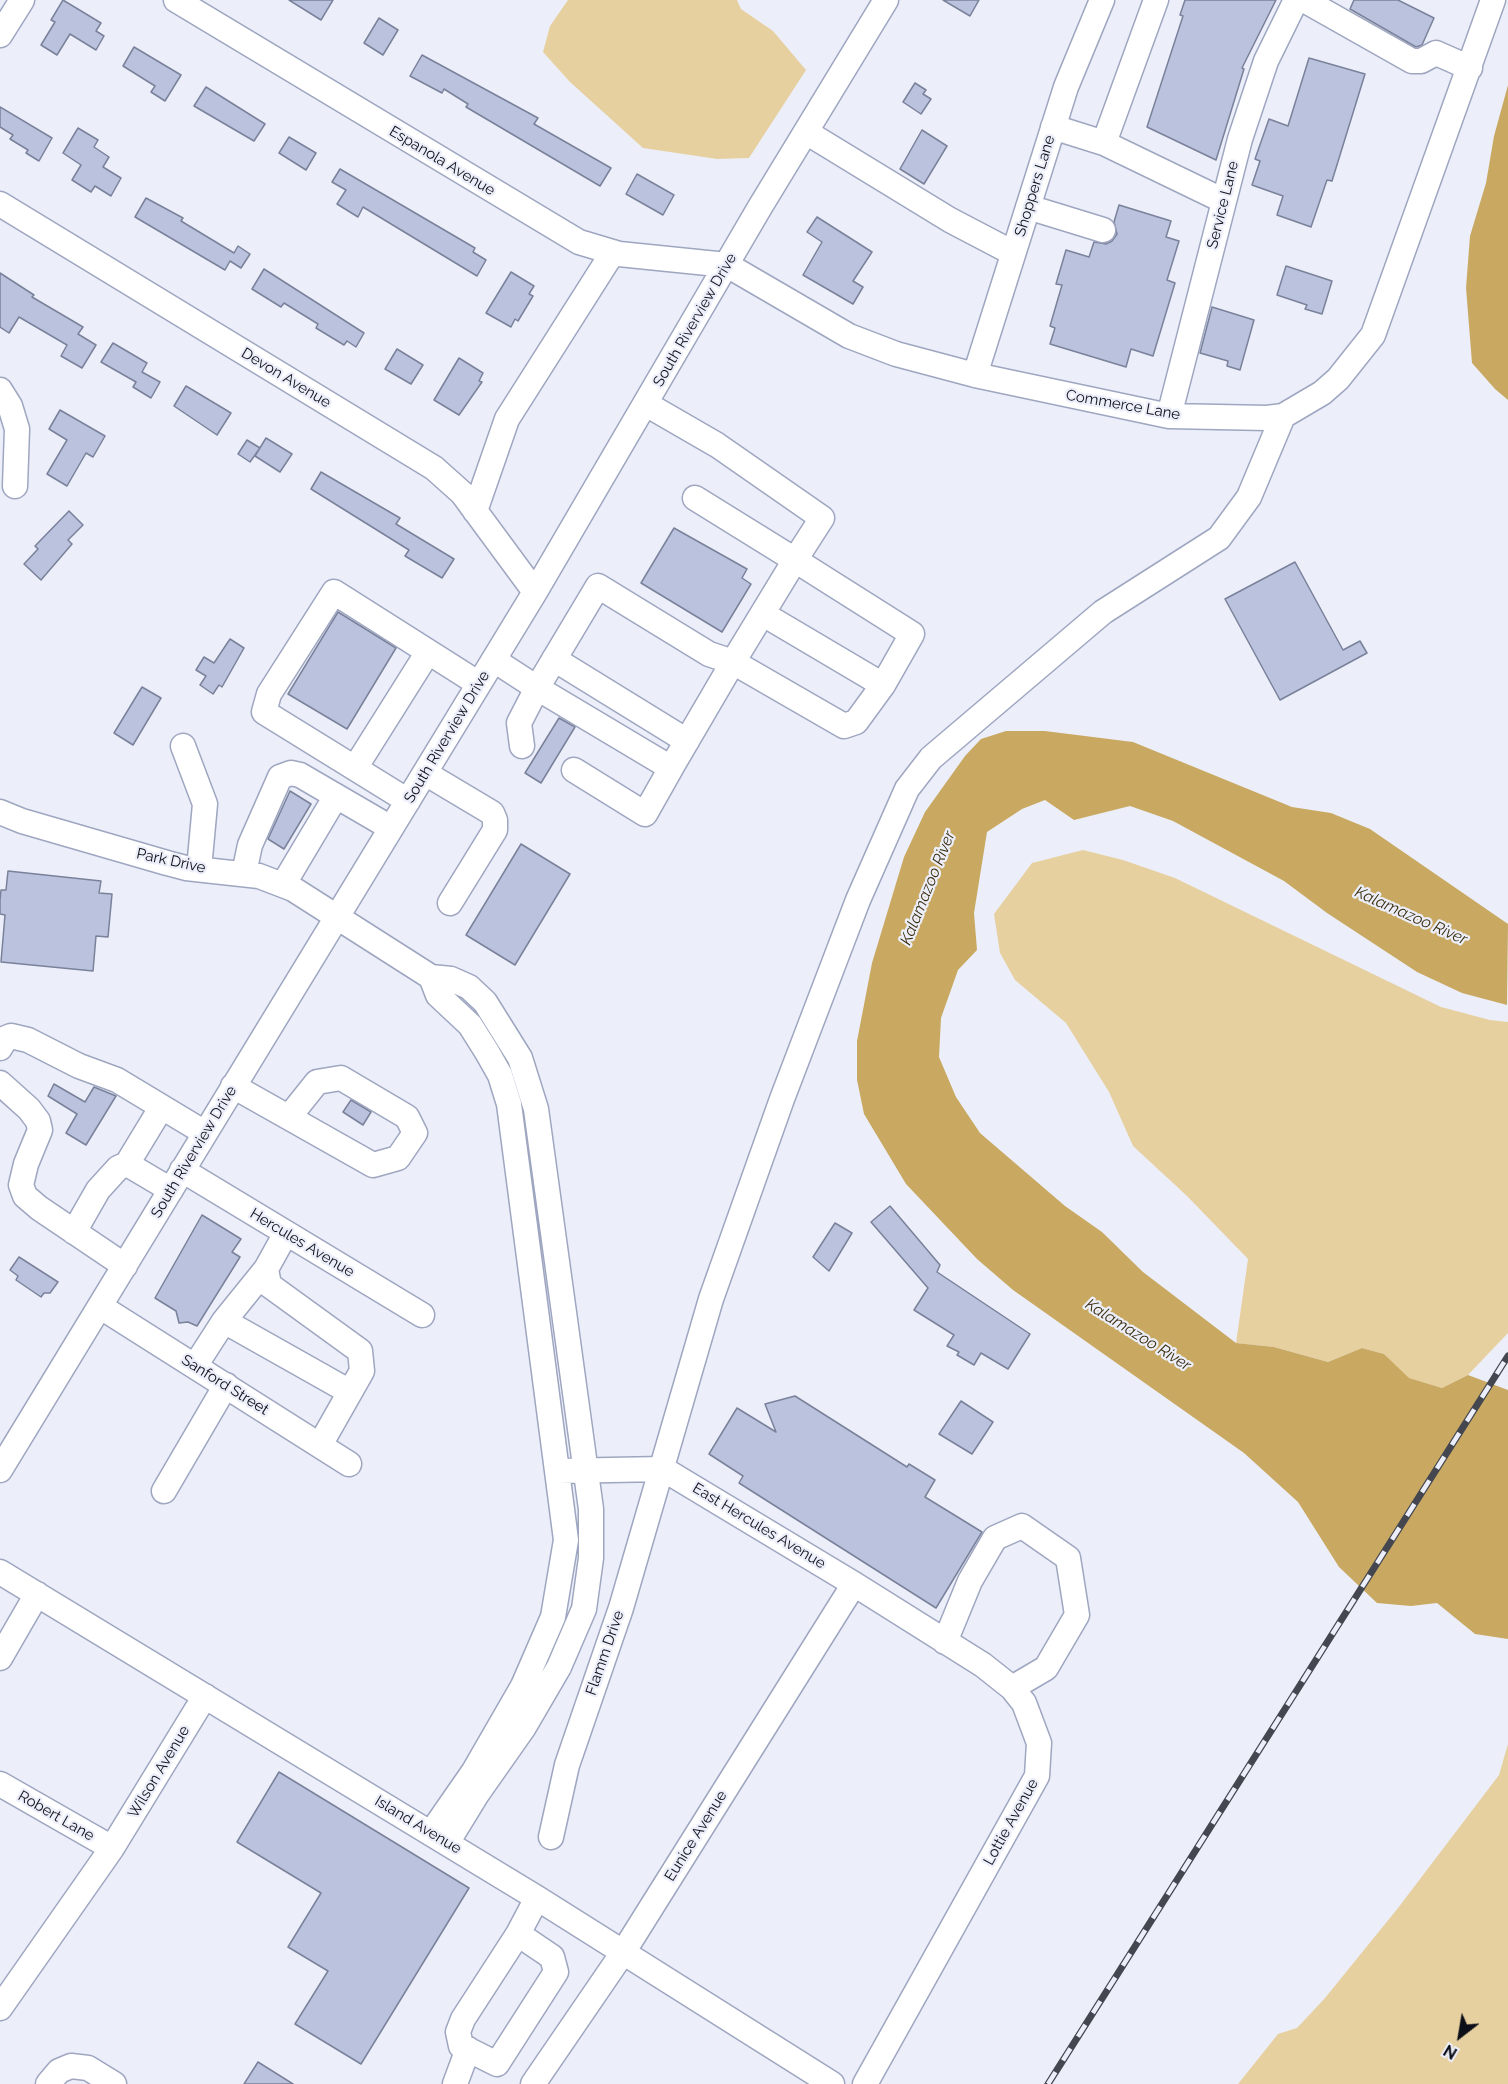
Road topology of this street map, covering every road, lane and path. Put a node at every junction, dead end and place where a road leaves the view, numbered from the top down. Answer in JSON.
{"nodes":[{"id":1,"x":22,"y":0,"type":"edge"},
{"id":2,"x":176,"y":0,"type":"edge"},
{"id":3,"x":886,"y":0,"type":"edge"},
{"id":4,"x":1156,"y":0,"type":"edge"},
{"id":5,"x":1296,"y":0,"type":"edge"},
{"id":6,"x":1304,"y":0,"type":"edge"},
{"id":7,"x":1493,"y":0,"type":"edge"},
{"id":8,"x":1100,"y":1,"type":"edge"},
{"id":9,"x":0,"y":35,"type":"edge"},
{"id":10,"x":1470,"y":68,"type":"junction"},
{"id":11,"x":1053,"y":126,"type":"junction"},
{"id":12,"x":806,"y":132,"type":"junction"},
{"id":13,"x":1104,"y":143,"type":"junction"},
{"id":14,"x":1224,"y":201,"type":"junction"},
{"id":15,"x":0,"y":204,"type":"edge"},
{"id":16,"x":1028,"y":207,"type":"junction"},
{"id":17,"x":1103,"y":230,"type":"dead end"},
{"id":18,"x":613,"y":252,"type":"junction"},
{"id":19,"x":1013,"y":253,"type":"junction"},
{"id":20,"x":727,"y":265,"type":"junction"},
{"id":21,"x":975,"y":375,"type":"junction"},
{"id":22,"x":0,"y":390,"type":"edge"},
{"id":23,"x":646,"y":404,"type":"junction"},
{"id":24,"x":1169,"y":416,"type":"junction"},
{"id":25,"x":1283,"y":416,"type":"junction"},
{"id":26,"x":15,"y":486,"type":"dead end"},
{"id":27,"x":695,"y":498,"type":"dead end"},
{"id":28,"x":475,"y":511,"type":"junction"},
{"id":29,"x":795,"y":560,"type":"junction"},
{"id":30,"x":536,"y":592,"type":"junction"},
{"id":31,"x":763,"y":614,"type":"junction"},
{"id":32,"x":424,"y":649,"type":"junction"},
{"id":33,"x":554,"y":659,"type":"junction"},
{"id":34,"x":494,"y":660,"type":"junction"},
{"id":35,"x":733,"y":662,"type":"junction"},
{"id":36,"x":479,"y":684,"type":"junction"},
{"id":37,"x":882,"y":686,"type":"junction"},
{"id":38,"x":537,"y":688,"type":"junction"},
{"id":39,"x":687,"y":741,"type":"junction"},
{"id":40,"x":183,"y":746,"type":"dead end"},
{"id":41,"x":522,"y":746,"type":"dead end"},
{"id":42,"x":355,"y":768,"type":"junction"},
{"id":43,"x":671,"y":768,"type":"junction"},
{"id":44,"x":574,"y":770,"type":"dead end"},
{"id":45,"x":425,"y":773,"type":"junction"},
{"id":46,"x":336,"y":796,"type":"junction"},
{"id":47,"x":408,"y":801,"type":"junction"},
{"id":48,"x":0,"y":812,"type":"edge"},
{"id":49,"x":391,"y":828,"type":"junction"},
{"id":50,"x":199,"y":869,"type":"junction"},
{"id":51,"x":244,"y":873,"type":"junction"},
{"id":52,"x":283,"y":885,"type":"junction"},
{"id":53,"x":450,"y":903,"type":"dead end"},
{"id":54,"x":336,"y":918,"type":"junction"},
{"id":55,"x":431,"y":977,"type":"junction"},
{"id":56,"x":0,"y":1047,"type":"edge"},
{"id":57,"x":0,"y":1083,"type":"edge"},
{"id":58,"x":233,"y":1086,"type":"junction"},
{"id":59,"x":161,"y":1108,"type":"junction"},
{"id":60,"x":289,"y":1117,"type":"junction"},
{"id":61,"x":205,"y":1133,"type":"junction"},
{"id":62,"x":127,"y":1164,"type":"junction"},
{"id":63,"x":176,"y":1180,"type":"junction"},
{"id":64,"x":74,"y":1232,"type":"junction"},
{"id":65,"x":286,"y":1233,"type":"junction"},
{"id":66,"x":125,"y":1266,"type":"junction"},
{"id":67,"x":266,"y":1269,"type":"junction"},
{"id":68,"x":101,"y":1308,"type":"junction"},
{"id":69,"x":422,"y":1315,"type":"dead end"},
{"id":70,"x":224,"y":1321,"type":"junction"},
{"id":71,"x":195,"y":1366,"type":"junction"},
{"id":72,"x":226,"y":1385,"type":"junction"},
{"id":73,"x":350,"y":1392,"type":"junction"},
{"id":74,"x":320,"y":1445,"type":"junction"},
{"id":75,"x":349,"y":1464,"type":"dead end"},
{"id":76,"x":663,"y":1468,"type":"junction"},
{"id":77,"x":0,"y":1470,"type":"edge"},
{"id":78,"x":586,"y":1470,"type":"junction"},
{"id":79,"x":558,"y":1471,"type":"junction"},
{"id":80,"x":164,"y":1491,"type":"dead end"},
{"id":81,"x":0,"y":1572,"type":"edge"},
{"id":82,"x":854,"y":1584,"type":"junction"},
{"id":83,"x":37,"y":1594,"type":"junction"},
{"id":84,"x":7,"y":1630,"type":"edge"},
{"id":85,"x":945,"y":1642,"type":"junction"},
{"id":86,"x":0,"y":1658,"type":"edge"},
{"id":87,"x":1012,"y":1688,"type":"junction"},
{"id":88,"x":205,"y":1696,"type":"junction"},
{"id":89,"x":0,"y":1784,"type":"edge"},
{"id":90,"x":551,"y":1837,"type":"dead end"},
{"id":91,"x":439,"y":1838,"type":"junction"},
{"id":92,"x":112,"y":1848,"type":"junction"},
{"id":93,"x":537,"y":1898,"type":"junction"},
{"id":94,"x":518,"y":1934,"type":"junction"},
{"id":95,"x":624,"y":1951,"type":"junction"},
{"id":96,"x":0,"y":2008,"type":"edge"},
{"id":97,"x":468,"y":2049,"type":"junction"},
{"id":98,"x":492,"y":2074,"type":"edge"},
{"id":99,"x":48,"y":2084,"type":"edge"},
{"id":100,"x":114,"y":2084,"type":"edge"},
{"id":101,"x":455,"y":2084,"type":"edge"},
{"id":102,"x":533,"y":2084,"type":"edge"},
{"id":103,"x":832,"y":2084,"type":"edge"},
{"id":104,"x":865,"y":2084,"type":"edge"}],
"edges":[{"from":1,"to":9,"type":"street"},
{"from":2,"to":18,"type":"street","name":"Espanola Avenue"},
{"from":3,"to":12,"type":"street","name":"South Riverview Drive"},
{"from":4,"to":13,"type":"street"},
{"from":5,"to":14,"type":"street","name":"Service Lane"},
{"from":6,"to":10,"type":"street"},
{"from":7,"to":10,"type":"street","name":"Commerce Lane"},
{"from":8,"to":11,"type":"street","name":"Shoppers Lane"},
{"from":10,"to":25,"type":"street","name":"Commerce Lane"},
{"from":11,"to":13,"type":"street"},
{"from":11,"to":16,"type":"street","name":"Shoppers Lane"},
{"from":12,"to":19,"type":"street"},
{"from":12,"to":20,"type":"street","name":"South Riverview Drive"},
{"from":13,"to":14,"type":"street"},
{"from":14,"to":24,"type":"street","name":"Service Lane"},
{"from":15,"to":28,"type":"street","name":"Devon Avenue"},
{"from":16,"to":17,"type":"street"},
{"from":16,"to":19,"type":"street","name":"Shoppers Lane"},
{"from":18,"to":20,"type":"street","name":"Espanola Avenue"},
{"from":18,"to":28,"type":"street"},
{"from":19,"to":21,"type":"street","name":"Shoppers Lane"},
{"from":20,"to":21,"type":"street","name":"Commerce Lane"},
{"from":20,"to":23,"type":"street","name":"South Riverview Drive"},
{"from":21,"to":24,"type":"street","name":"Commerce Lane"},
{"from":22,"to":26,"type":"street"},
{"from":23,"to":29,"type":"street"},
{"from":23,"to":30,"type":"street","name":"South Riverview Drive"},
{"from":24,"to":25,"type":"street","name":"Commerce Lane"},
{"from":25,"to":76,"type":"street","name":"Flamm Drive"},
{"from":27,"to":29,"type":"street"},
{"from":28,"to":30,"type":"street","name":"Devon Avenue"},
{"from":29,"to":31,"type":"street"},
{"from":29,"to":37,"type":"street"},
{"from":30,"to":34,"type":"street","name":"South Riverview Drive"},
{"from":31,"to":35,"type":"street"},
{"from":31,"to":37,"type":"street"},
{"from":32,"to":36,"type":"street"},
{"from":32,"to":42,"type":"street"},
{"from":32,"to":42,"type":"street"},
{"from":33,"to":35,"type":"street"},
{"from":33,"to":38,"type":"street"},
{"from":33,"to":39,"type":"street"},
{"from":34,"to":36,"type":"street","name":"South Riverview Drive"},
{"from":34,"to":38,"type":"street"},
{"from":35,"to":37,"type":"street"},
{"from":35,"to":39,"type":"street"},
{"from":36,"to":45,"type":"street","name":"South Riverview Drive"},
{"from":38,"to":41,"type":"street"},
{"from":38,"to":43,"type":"street"},
{"from":39,"to":43,"type":"street"},
{"from":40,"to":50,"type":"street"},
{"from":42,"to":47,"type":"street"},
{"from":43,"to":44,"type":"street"},
{"from":45,"to":47,"type":"street","name":"South Riverview Drive"},
{"from":45,"to":53,"type":"street"},
{"from":46,"to":49,"type":"street"},
{"from":46,"to":51,"type":"street"},
{"from":46,"to":52,"type":"street"},
{"from":47,"to":49,"type":"street","name":"South Riverview Drive"},
{"from":48,"to":50,"type":"street","name":"Park Drive"},
{"from":49,"to":54,"type":"street","name":"South Riverview Drive"},
{"from":50,"to":51,"type":"street","name":"Park Drive"},
{"from":51,"to":52,"type":"street","name":"Park Drive"},
{"from":52,"to":54,"type":"street","name":"Park Drive"},
{"from":54,"to":55,"type":"street","name":"Park Drive"},
{"from":54,"to":58,"type":"street","name":"South Riverview Drive"},
{"from":55,"to":78,"type":"street"},
{"from":55,"to":79,"type":"street"},
{"from":56,"to":59,"type":"street"},
{"from":57,"to":64,"type":"street"},
{"from":58,"to":60,"type":"street"},
{"from":58,"to":61,"type":"street","name":"South Riverview Drive"},
{"from":59,"to":61,"type":"street"},
{"from":59,"to":62,"type":"street"},
{"from":60,"to":60,"type":"street"},
{"from":61,"to":63,"type":"street","name":"South Riverview Drive"},
{"from":62,"to":63,"type":"street","name":"Hercules Avenue"},
{"from":62,"to":64,"type":"street"},
{"from":63,"to":65,"type":"street","name":"Hercules Avenue"},
{"from":63,"to":66,"type":"street","name":"South Riverview Drive"},
{"from":64,"to":66,"type":"street"},
{"from":65,"to":67,"type":"street"},
{"from":65,"to":69,"type":"street","name":"Hercules Avenue"},
{"from":66,"to":68,"type":"street","name":"South Riverview Drive"},
{"from":67,"to":70,"type":"street"},
{"from":67,"to":73,"type":"street"},
{"from":68,"to":71,"type":"street","name":"Sanford Street"},
{"from":68,"to":77,"type":"street","name":"South Riverview Drive"},
{"from":70,"to":71,"type":"street"},
{"from":70,"to":73,"type":"street"},
{"from":71,"to":72,"type":"street","name":"Sanford Street"},
{"from":72,"to":74,"type":"street","name":"Sanford Street"},
{"from":72,"to":80,"type":"street"},
{"from":73,"to":74,"type":"street"},
{"from":74,"to":75,"type":"street","name":"Sanford Street"},
{"from":76,"to":78,"type":"street"},
{"from":76,"to":82,"type":"street","name":"East Hercules Avenue"},
{"from":76,"to":90,"type":"street","name":"Flamm Drive"},
{"from":78,"to":79,"type":"street"},
{"from":78,"to":91,"type":"street"},
{"from":79,"to":91,"type":"street"},
{"from":81,"to":83,"type":"street","name":"Island Avenue"},
{"from":82,"to":85,"type":"street","name":"Lottie Avenue"},
{"from":82,"to":95,"type":"street","name":"Eunice Avenue"},
{"from":83,"to":84,"type":"street"},
{"from":83,"to":88,"type":"street","name":"Island Avenue"},
{"from":84,"to":86,"type":"street"},
{"from":85,"to":87,"type":"street","name":"Lottie Avenue"},
{"from":85,"to":87,"type":"street"},
{"from":87,"to":104,"type":"street","name":"Lottie Avenue"},
{"from":88,"to":91,"type":"street","name":"Island Avenue"},
{"from":88,"to":92,"type":"street","name":"Wilson Avenue"},
{"from":89,"to":92,"type":"street","name":"Robert Lane"},
{"from":91,"to":93,"type":"street","name":"Island Avenue"},
{"from":92,"to":96,"type":"street","name":"Wilson Avenue"},
{"from":93,"to":94,"type":"street"},
{"from":93,"to":95,"type":"street","name":"Island Avenue"},
{"from":94,"to":97,"type":"street"},
{"from":94,"to":98,"type":"street"},
{"from":95,"to":102,"type":"street","name":"Eunice Avenue"},
{"from":95,"to":103,"type":"street","name":"Island Avenue"},
{"from":97,"to":98,"type":"street"},
{"from":97,"to":101,"type":"street"},
{"from":99,"to":100,"type":"street"}]}
